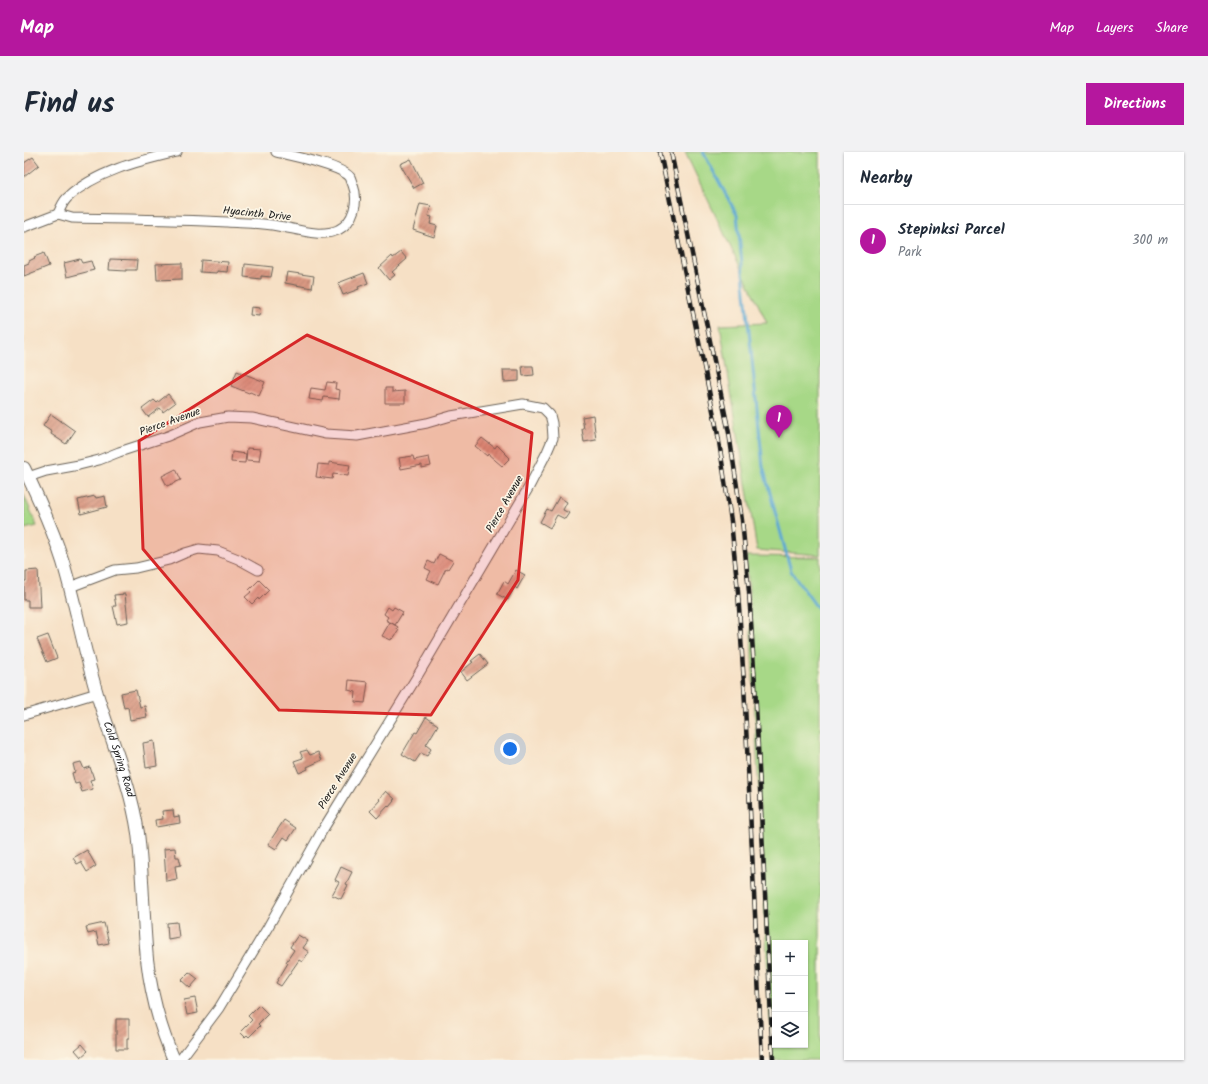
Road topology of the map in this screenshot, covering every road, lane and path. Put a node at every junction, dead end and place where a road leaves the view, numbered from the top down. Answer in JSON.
{"nodes":[{"id":1,"x":177,"y":152,"type":"edge"},
{"id":2,"x":276,"y":152,"type":"edge"},
{"id":3,"x":58,"y":214,"type":"junction"},
{"id":4,"x":24,"y":227,"type":"edge"},
{"id":5,"x":26,"y":472,"type":"edge"},
{"id":6,"x":258,"y":570,"type":"dead end"},
{"id":7,"x":70,"y":587,"type":"junction"},
{"id":8,"x":97,"y":693,"type":"junction"},
{"id":9,"x":24,"y":715,"type":"edge"},
{"id":10,"x":174,"y":1060,"type":"edge"},
{"id":11,"x":180,"y":1060,"type":"edge"}],
"edges":[{"from":1,"to":3,"type":"street"},
{"from":2,"to":3,"type":"street","name":"Hyacinth Drive"},
{"from":3,"to":4,"type":"street"},
{"from":5,"to":7,"type":"street","name":"Cold Spring Road"},
{"from":5,"to":11,"type":"street","name":"Pierce Avenue"},
{"from":6,"to":7,"type":"street"},
{"from":7,"to":8,"type":"street","name":"Cold Spring Road"},
{"from":8,"to":9,"type":"street"},
{"from":8,"to":10,"type":"street","name":"Cold Spring Road"}]}
